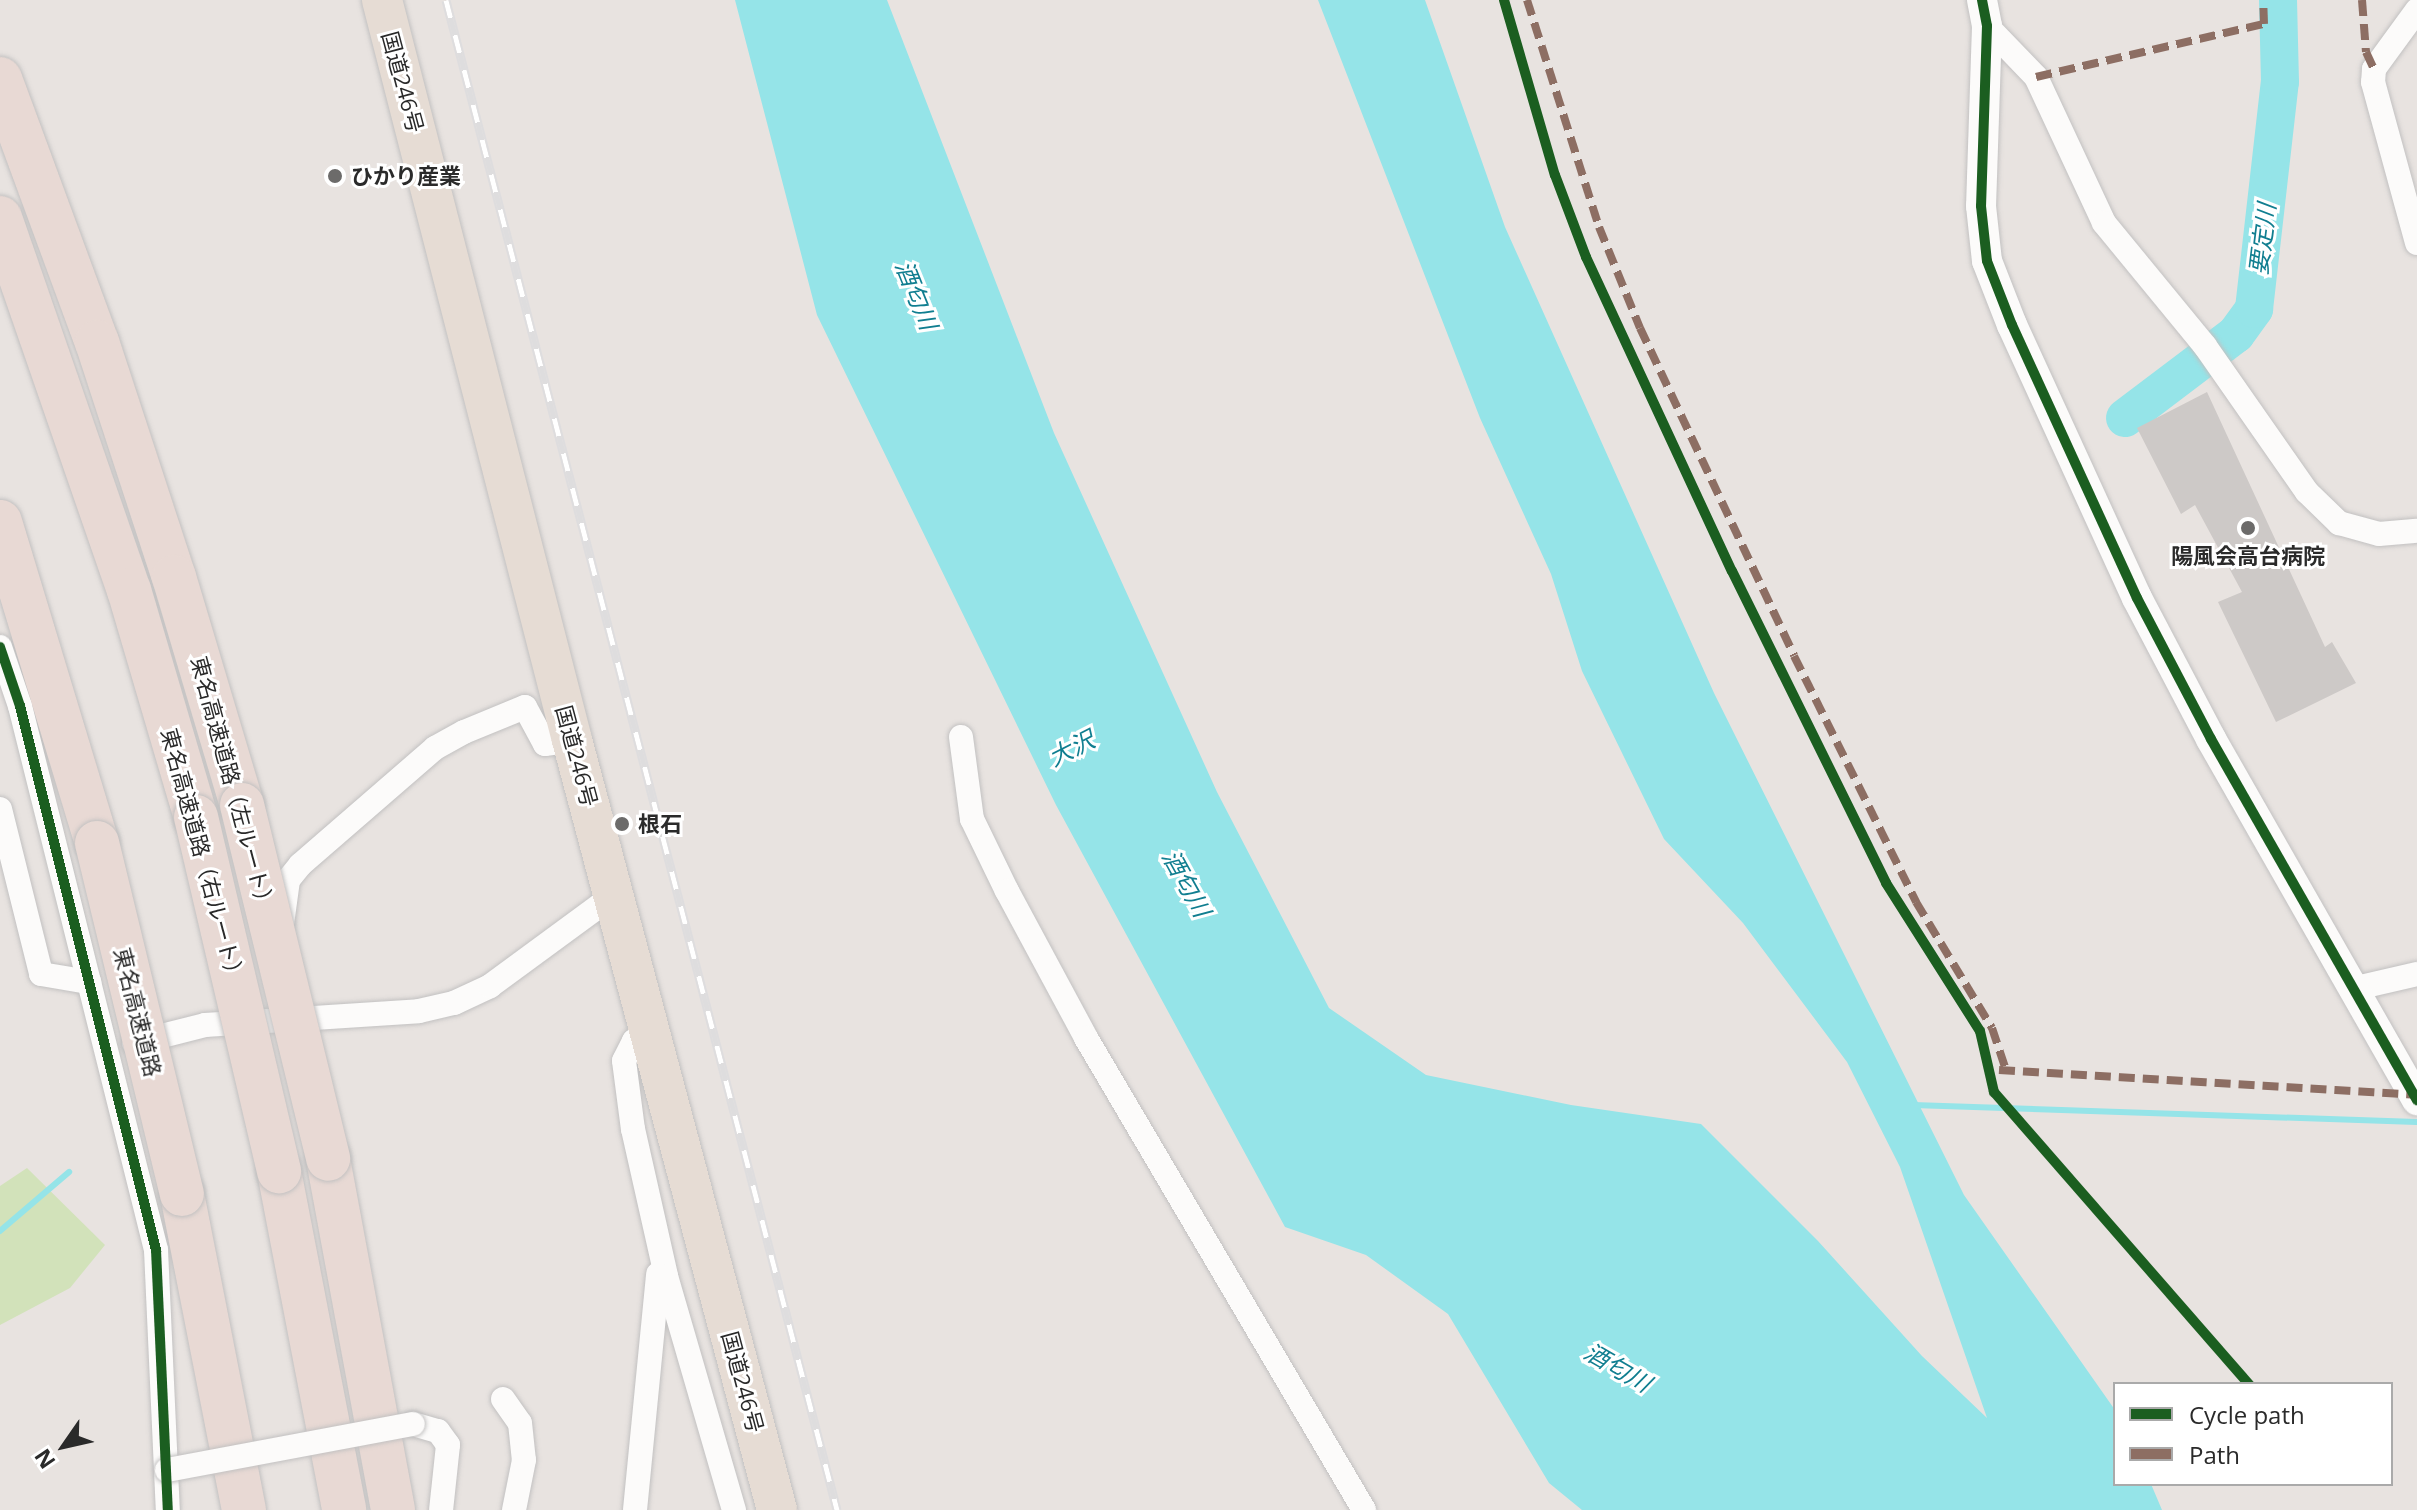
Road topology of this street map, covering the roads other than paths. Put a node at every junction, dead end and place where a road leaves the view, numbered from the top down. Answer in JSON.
{"nodes":[{"id":1,"x":382,"y":0,"type":"edge"},
{"id":2,"x":2417,"y":10,"type":"edge"},
{"id":3,"x":1984,"y":13,"type":"edge"},
{"id":4,"x":0,"y":79,"type":"edge"},
{"id":5,"x":0,"y":218,"type":"edge"},
{"id":6,"x":2417,"y":243,"type":"edge"},
{"id":7,"x":0,"y":522,"type":"edge"},
{"id":8,"x":2417,"y":531,"type":"edge"},
{"id":9,"x":0,"y":647,"type":"edge"},
{"id":10,"x":961,"y":737,"type":"dead end"},
{"id":11,"x":572,"y":740,"type":"junction"},
{"id":12,"x":0,"y":809,"type":"edge"},
{"id":13,"x":614,"y":895,"type":"junction"},
{"id":14,"x":2417,"y":974,"type":"edge"},
{"id":15,"x":89,"y":982,"type":"junction"},
{"id":16,"x":2352,"y":989,"type":"junction"},
{"id":17,"x":269,"y":1021,"type":"junction"},
{"id":18,"x":652,"y":1035,"type":"junction"},
{"id":19,"x":106,"y":1051,"type":"junction"},
{"id":20,"x":2416,"y":1098,"type":"edge"},
{"id":21,"x":664,"y":1266,"type":"junction"},
{"id":22,"x":503,"y":1399,"type":"dead end"},
{"id":23,"x":167,"y":1470,"type":"junction"},
{"id":24,"x":168,"y":1510,"type":"edge"},
{"id":25,"x":244,"y":1510,"type":"edge"},
{"id":26,"x":344,"y":1510,"type":"edge"},
{"id":27,"x":393,"y":1510,"type":"edge"},
{"id":28,"x":441,"y":1510,"type":"edge"},
{"id":29,"x":514,"y":1510,"type":"edge"},
{"id":30,"x":635,"y":1510,"type":"edge"},
{"id":31,"x":734,"y":1510,"type":"edge"},
{"id":32,"x":777,"y":1510,"type":"edge"},
{"id":33,"x":1364,"y":1510,"type":"edge"}],
"edges":[{"from":1,"to":11,"type":"highway","name":"国道246号"},
{"from":2,"to":6,"type":"street"},
{"from":3,"to":8,"type":"street"},
{"from":3,"to":16,"type":"street"},
{"from":4,"to":27,"type":"highway","name":"東名高速道路（左ルート）","bridge":true},
{"from":5,"to":26,"type":"highway","name":"東名高速道路（右ルート）","bridge":true},
{"from":7,"to":25,"type":"highway","name":"東名高速道路","bridge":true},
{"from":9,"to":15,"type":"street"},
{"from":10,"to":33,"type":"street"},
{"from":11,"to":13,"type":"highway","name":"国道246号"},
{"from":11,"to":17,"type":"street"},
{"from":12,"to":15,"type":"street"},
{"from":13,"to":17,"type":"street"},
{"from":13,"to":18,"type":"highway","name":"国道246号"},
{"from":14,"to":16,"type":"street"},
{"from":15,"to":19,"type":"street"},
{"from":16,"to":20,"type":"street"},
{"from":17,"to":19,"type":"street"},
{"from":18,"to":21,"type":"street"},
{"from":18,"to":32,"type":"highway","name":"国道246号"},
{"from":19,"to":23,"type":"street"},
{"from":21,"to":30,"type":"street"},
{"from":21,"to":31,"type":"street"},
{"from":22,"to":29,"type":"street"},
{"from":23,"to":24,"type":"street"},
{"from":23,"to":28,"type":"street","bridge":true}]}
